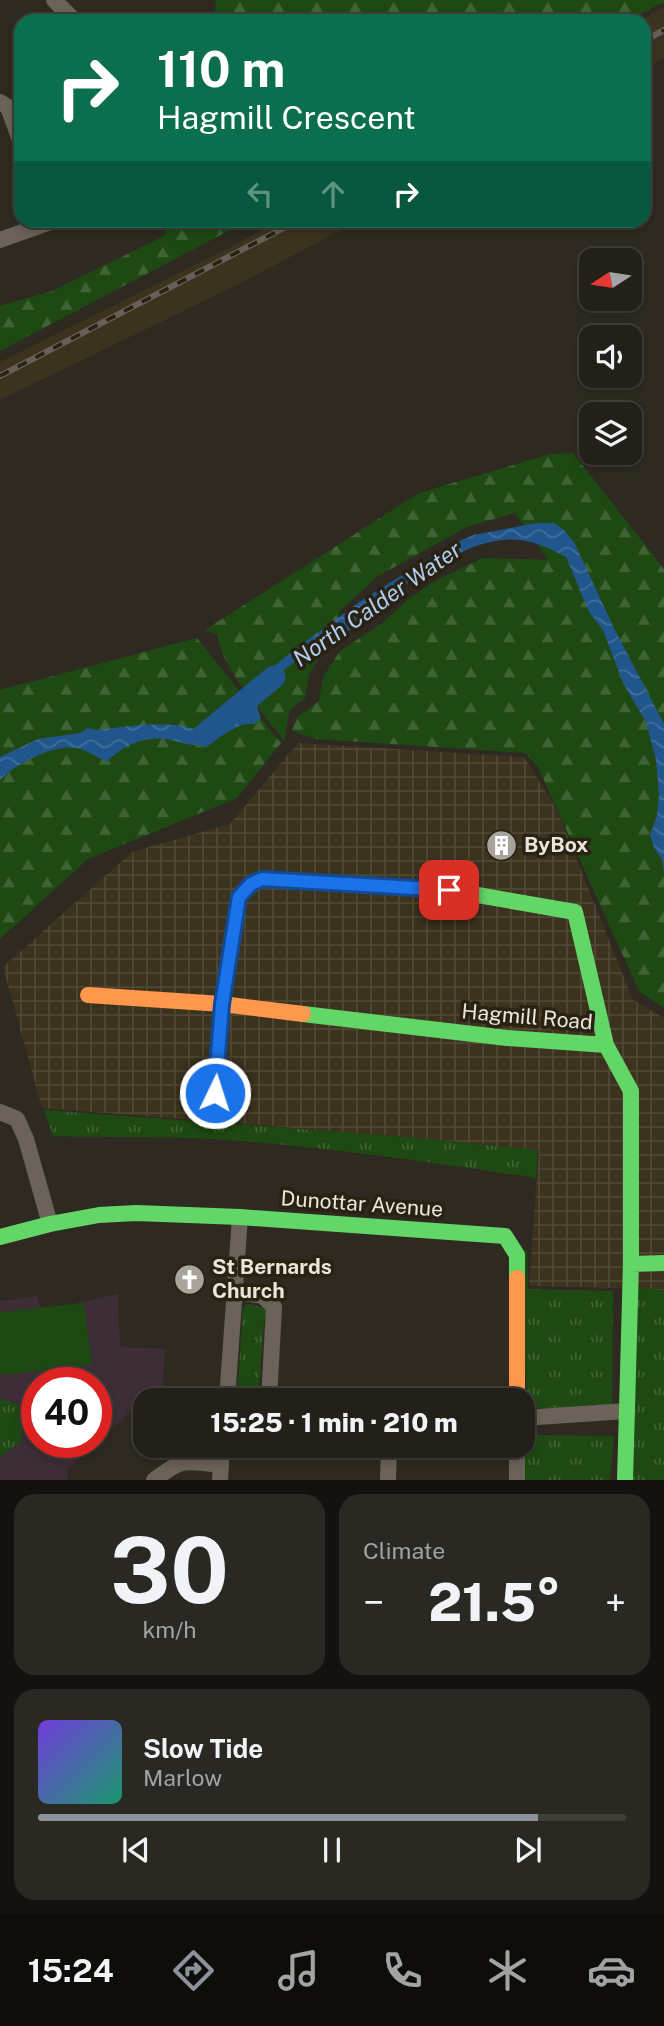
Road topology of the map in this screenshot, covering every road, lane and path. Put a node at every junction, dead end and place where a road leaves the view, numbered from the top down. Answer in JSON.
{"nodes":[{"id":1,"x":54,"y":0,"type":"edge"},
{"id":2,"x":68,"y":14,"type":"edge"},
{"id":3,"x":0,"y":102,"type":"edge"},
{"id":4,"x":14,"y":124,"type":"edge"},
{"id":5,"x":34,"y":228,"type":"edge"},
{"id":6,"x":0,"y":240,"type":"edge"},
{"id":7,"x":88,"y":995,"type":"dead end"},
{"id":8,"x":222,"y":1004,"type":"junction"},
{"id":9,"x":606,"y":1045,"type":"junction"},
{"id":10,"x":215,"y":1093,"type":"dead end"},
{"id":11,"x":0,"y":1112,"type":"edge"},
{"id":12,"x":240,"y":1217,"type":"junction"},
{"id":13,"x":50,"y":1224,"type":"junction"},
{"id":14,"x":0,"y":1237,"type":"edge"},
{"id":15,"x":664,"y":1262,"type":"edge"},
{"id":16,"x":631,"y":1264,"type":"junction"},
{"id":17,"x":235,"y":1292,"type":"junction"},
{"id":18,"x":228,"y":1388,"type":"edge"},
{"id":19,"x":270,"y":1388,"type":"edge"},
{"id":20,"x":517,"y":1388,"type":"edge"},
{"id":21,"x":626,"y":1411,"type":"junction"},
{"id":22,"x":535,"y":1417,"type":"edge"},
{"id":23,"x":389,"y":1458,"type":"edge"},
{"id":24,"x":517,"y":1458,"type":"edge"},
{"id":25,"x":220,"y":1472,"type":"edge"},
{"id":26,"x":154,"y":1480,"type":"edge"},
{"id":27,"x":388,"y":1480,"type":"edge"},
{"id":28,"x":517,"y":1480,"type":"edge"},
{"id":29,"x":625,"y":1480,"type":"edge"}],
"edges":[{"from":1,"to":2,"type":"street"},
{"from":3,"to":4,"type":"street"},
{"from":5,"to":6,"type":"street"},
{"from":7,"to":8,"type":"street","name":"Hagmill Road"},
{"from":8,"to":9,"type":"street","name":"Hagmill Road"},
{"from":8,"to":9,"type":"street"},
{"from":8,"to":10,"type":"street"},
{"from":9,"to":16,"type":"street","name":"Hagmill Road"},
{"from":11,"to":13,"type":"street"},
{"from":12,"to":13,"type":"street","name":"Dunottar Avenue"},
{"from":12,"to":17,"type":"street"},
{"from":12,"to":20,"type":"street","name":"Dunottar Avenue"},
{"from":13,"to":14,"type":"street","name":"Dunottar Avenue"},
{"from":15,"to":16,"type":"street"},
{"from":16,"to":21,"type":"street","name":"Hagmill Road"},
{"from":17,"to":18,"type":"street"},
{"from":17,"to":19,"type":"street"},
{"from":21,"to":22,"type":"street"},
{"from":21,"to":29,"type":"street","name":"Hagmill Road"},
{"from":23,"to":27,"type":"street"},
{"from":24,"to":28,"type":"street"},
{"from":25,"to":26,"type":"street"}]}
